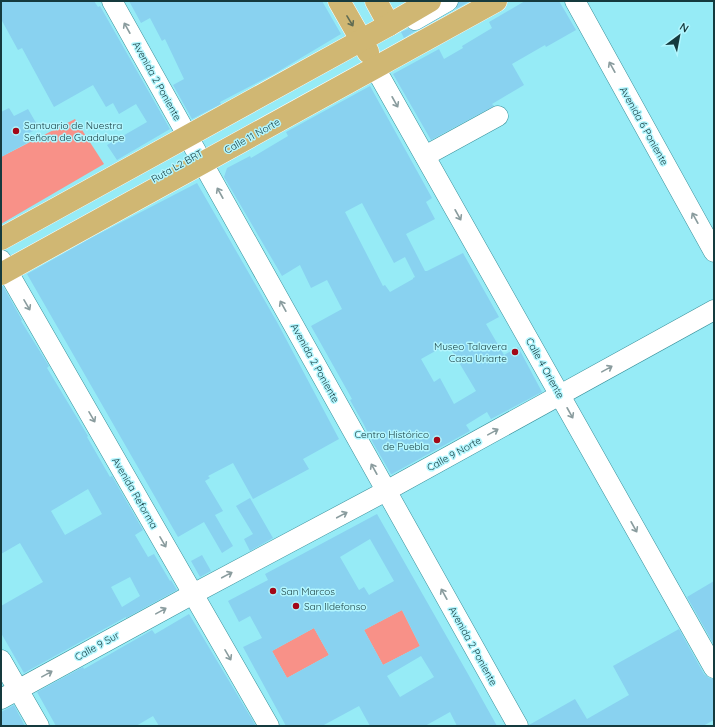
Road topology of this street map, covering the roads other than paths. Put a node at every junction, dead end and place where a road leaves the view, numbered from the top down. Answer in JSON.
{"nodes":[{"id":1,"x":112,"y":1,"type":"edge"},
{"id":2,"x":338,"y":1,"type":"edge"},
{"id":3,"x":376,"y":1,"type":"edge"},
{"id":4,"x":430,"y":1,"type":"edge"},
{"id":5,"x":448,"y":1,"type":"edge"},
{"id":6,"x":480,"y":1,"type":"edge"},
{"id":7,"x":496,"y":1,"type":"edge"},
{"id":8,"x":575,"y":1,"type":"edge"},
{"id":9,"x":389,"y":25,"type":"junction"},
{"id":10,"x":369,"y":54,"type":"junction"},
{"id":11,"x":498,"y":116,"type":"dead end"},
{"id":12,"x":195,"y":149,"type":"junction"},
{"id":13,"x":425,"y":156,"type":"junction"},
{"id":14,"x":1,"y":239,"type":"edge"},
{"id":15,"x":714,"y":252,"type":"edge"},
{"id":16,"x":2,"y":263,"type":"edge"},
{"id":17,"x":714,"y":310,"type":"edge"},
{"id":18,"x":560,"y":395,"type":"junction"},
{"id":19,"x":386,"y":491,"type":"junction"},
{"id":20,"x":193,"y":594,"type":"junction"},
{"id":21,"x":1,"y":660,"type":"edge"},
{"id":22,"x":714,"y":668,"type":"edge"},
{"id":23,"x":18,"y":690,"type":"junction"},
{"id":24,"x":1,"y":699,"type":"edge"},
{"id":25,"x":39,"y":726,"type":"edge"},
{"id":26,"x":269,"y":726,"type":"edge"},
{"id":27,"x":518,"y":726,"type":"edge"}],
"edges":[{"from":12,"to":1,"type":"street","name":"Avenida 2 Poniente","one_way":true},
{"from":2,"to":10,"type":"main road","one_way":true},
{"from":3,"to":9,"type":"main road"},
{"from":4,"to":9,"type":"main road","name":"Calle 11 Norte"},
{"from":5,"to":10,"type":"street"},
{"from":6,"to":10,"type":"street"},
{"from":7,"to":10,"type":"main road","name":"Calle 11 Norte"},
{"from":15,"to":8,"type":"street","name":"Avenida 6 Poniente","one_way":true},
{"from":9,"to":10,"type":"main road","name":"Calle 11 Norte"},
{"from":10,"to":12,"type":"main road","name":"Calle 11 Norte"},
{"from":10,"to":12,"type":"main road","name":"Calle 11 Norte"},
{"from":10,"to":13,"type":"street","name":"Calle 4 Oriente","one_way":true},
{"from":11,"to":13,"type":"street"},
{"from":12,"to":14,"type":"main road","name":"Calle 11 Norte"},
{"from":12,"to":16,"type":"main road","name":"Calle 11 Norte"},
{"from":19,"to":12,"type":"street","name":"Avenida 2 Poniente","one_way":true},
{"from":13,"to":18,"type":"street","name":"Calle 4 Oriente","one_way":true},
{"from":16,"to":20,"type":"street","name":"Avenida Reforma","one_way":true},
{"from":18,"to":17,"type":"street","name":"Calle 9 Norte","one_way":true},
{"from":19,"to":18,"type":"street","name":"Calle 9 Norte","one_way":true},
{"from":18,"to":22,"type":"street","name":"Calle 4 Oriente","one_way":true},
{"from":20,"to":19,"type":"street","name":"Calle 9 Norte","one_way":true},
{"from":27,"to":19,"type":"street","name":"Avenida 2 Poniente","one_way":true},
{"from":23,"to":20,"type":"street","name":"Calle 9 Sur","one_way":true},
{"from":20,"to":26,"type":"street","name":"Avenida Reforma","one_way":true},
{"from":21,"to":23,"type":"street"},
{"from":23,"to":24,"type":"street","name":"Calle 9 Sur"},
{"from":23,"to":25,"type":"street"}]}
